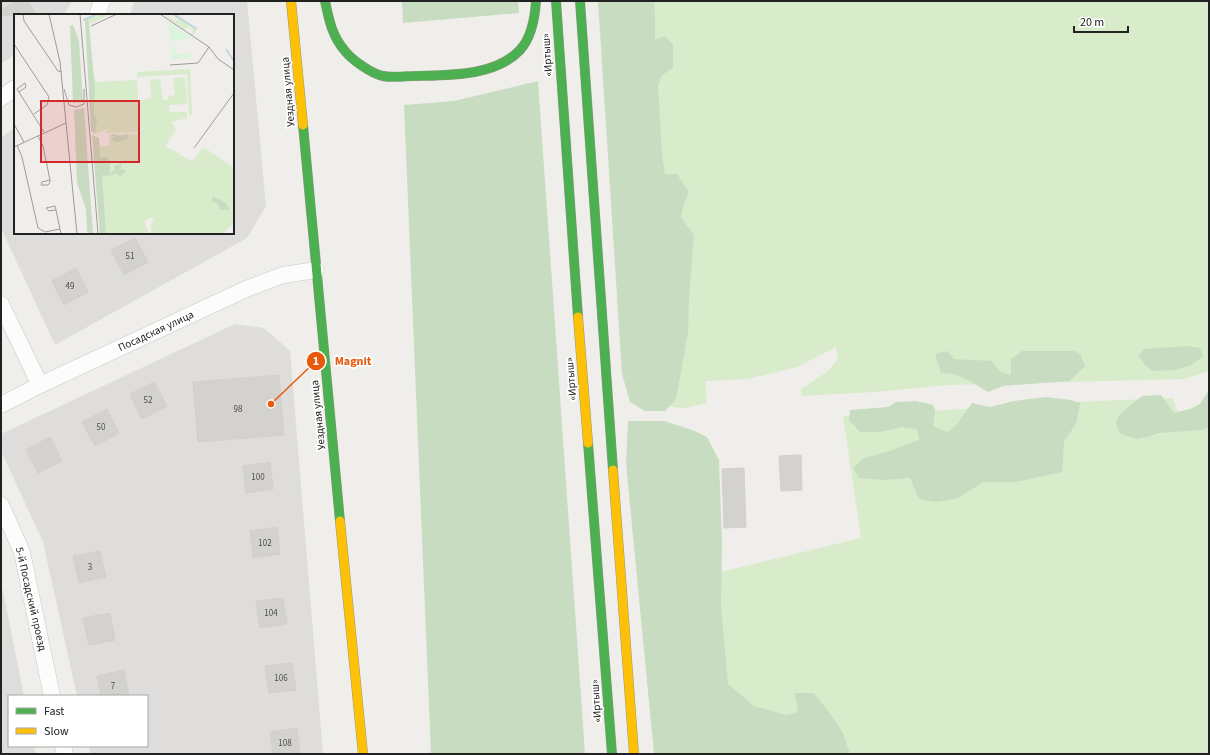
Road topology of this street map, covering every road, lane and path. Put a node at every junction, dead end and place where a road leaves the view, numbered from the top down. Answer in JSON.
{"nodes":[{"id":1,"x":102,"y":1,"type":"edge"},
{"id":2,"x":291,"y":1,"type":"edge"},
{"id":3,"x":325,"y":1,"type":"edge"},
{"id":4,"x":536,"y":1,"type":"edge"},
{"id":5,"x":556,"y":1,"type":"edge"},
{"id":6,"x":580,"y":1,"type":"edge"},
{"id":7,"x":97,"y":14,"type":"edge"},
{"id":8,"x":14,"y":89,"type":"edge"},
{"id":9,"x":1,"y":98,"type":"edge"},
{"id":10,"x":316,"y":270,"type":"junction"},
{"id":11,"x":1,"y":304,"type":"edge"},
{"id":12,"x":40,"y":385,"type":"junction"},
{"id":13,"x":1,"y":405,"type":"edge"},
{"id":14,"x":1,"y":505,"type":"edge"},
{"id":15,"x":52,"y":695,"type":"edge"},
{"id":16,"x":363,"y":754,"type":"edge"},
{"id":17,"x":612,"y":754,"type":"edge"},
{"id":18,"x":634,"y":754,"type":"edge"}],
"edges":[{"from":1,"to":7,"type":"street"},
{"from":2,"to":10,"type":"main road","name":"Уездная улица"},
{"from":3,"to":4,"type":"main road"},
{"from":5,"to":17,"type":"main road","name":"«Иртыш»"},
{"from":6,"to":18,"type":"main road"},
{"from":8,"to":9,"type":"street"},
{"from":10,"to":12,"type":"street","name":"Посадская улица"},
{"from":10,"to":16,"type":"main road","name":"Уездная улица"},
{"from":11,"to":12,"type":"street"},
{"from":12,"to":13,"type":"street","name":"Посадская улица"},
{"from":14,"to":15,"type":"street","name":"5-й Посадский проезд"}]}
